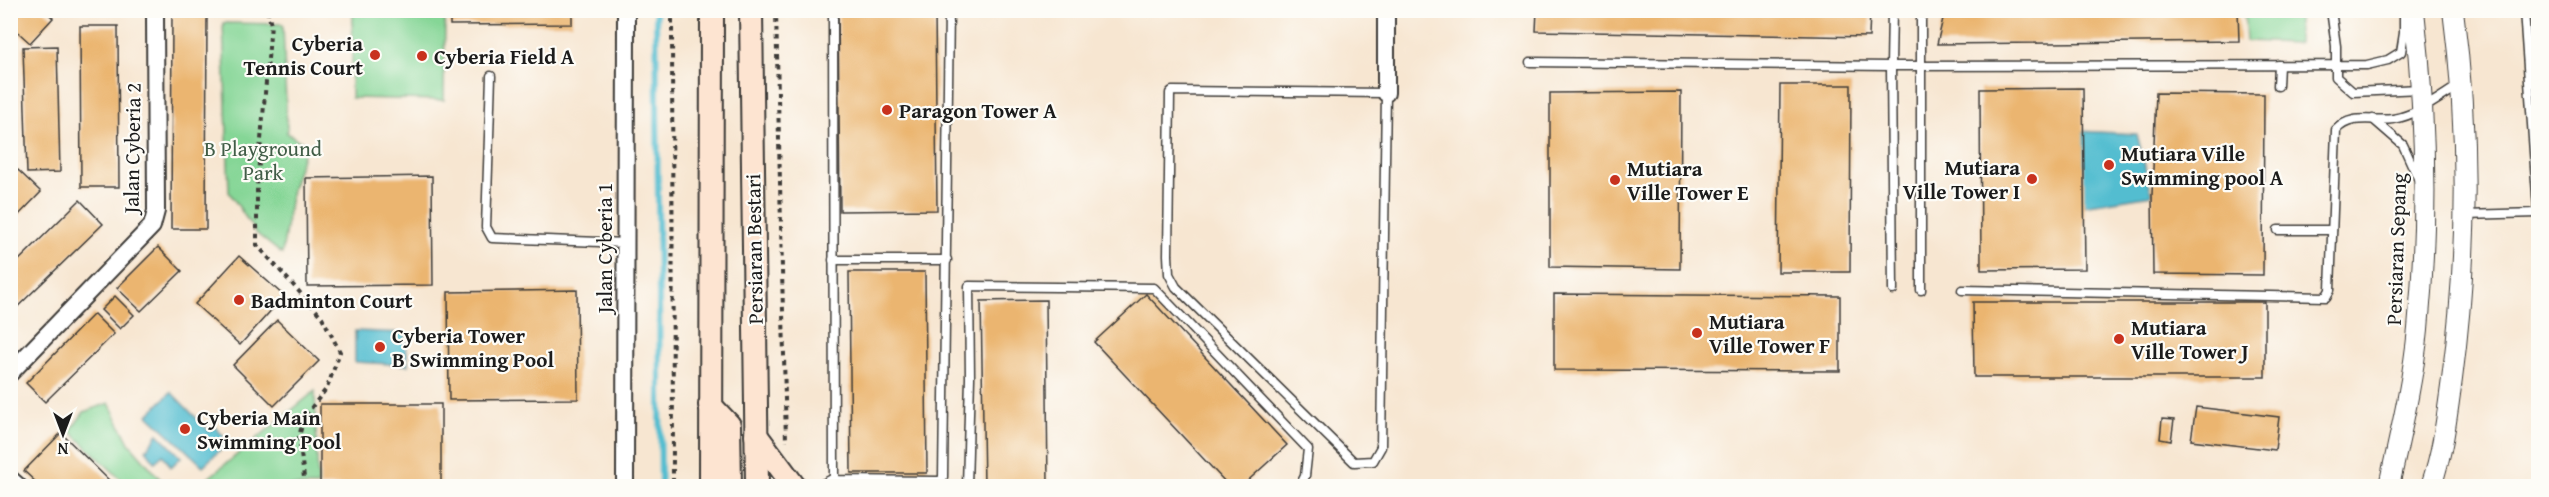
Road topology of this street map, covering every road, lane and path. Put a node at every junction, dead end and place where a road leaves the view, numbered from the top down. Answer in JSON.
{"nodes":[{"id":1,"x":155,"y":10,"type":"edge"},
{"id":2,"x":267,"y":10,"type":"edge"},
{"id":3,"x":626,"y":10,"type":"edge"},
{"id":4,"x":672,"y":10,"type":"edge"},
{"id":5,"x":712,"y":10,"type":"edge"},
{"id":6,"x":751,"y":10,"type":"edge"},
{"id":7,"x":776,"y":10,"type":"edge"},
{"id":8,"x":833,"y":10,"type":"edge"},
{"id":9,"x":949,"y":10,"type":"edge"},
{"id":10,"x":1386,"y":10,"type":"edge"},
{"id":11,"x":1892,"y":10,"type":"edge"},
{"id":12,"x":1921,"y":10,"type":"edge"},
{"id":13,"x":2331,"y":10,"type":"edge"},
{"id":14,"x":2404,"y":10,"type":"edge"},
{"id":15,"x":2414,"y":10,"type":"edge"},
{"id":16,"x":2453,"y":10,"type":"edge"},
{"id":17,"x":2524,"y":10,"type":"edge"},
{"id":18,"x":1530,"y":62,"type":"dead end"},
{"id":19,"x":2278,"y":65,"type":"junction"},
{"id":20,"x":2336,"y":65,"type":"junction"},
{"id":21,"x":1891,"y":66,"type":"junction"},
{"id":22,"x":1921,"y":66,"type":"junction"},
{"id":23,"x":491,"y":76,"type":"dead end"},
{"id":24,"x":2460,"y":85,"type":"junction"},
{"id":25,"x":2278,"y":86,"type":"dead end"},
{"id":26,"x":1386,"y":93,"type":"junction"},
{"id":27,"x":2422,"y":99,"type":"junction"},
{"id":28,"x":2373,"y":119,"type":"junction"},
{"id":29,"x":2424,"y":192,"type":"junction"},
{"id":30,"x":2538,"y":212,"type":"edge"},
{"id":31,"x":2463,"y":215,"type":"junction"},
{"id":32,"x":2278,"y":230,"type":"dead end"},
{"id":33,"x":2332,"y":230,"type":"junction"},
{"id":34,"x":626,"y":243,"type":"junction"},
{"id":35,"x":832,"y":260,"type":"junction"},
{"id":36,"x":947,"y":260,"type":"junction"},
{"id":37,"x":1893,"y":290,"type":"dead end"},
{"id":38,"x":1921,"y":290,"type":"dead end"},
{"id":39,"x":1962,"y":290,"type":"dead end"},
{"id":40,"x":10,"y":373,"type":"edge"},
{"id":41,"x":710,"y":405,"type":"junction"},
{"id":42,"x":756,"y":435,"type":"junction"},
{"id":43,"x":834,"y":478,"type":"junction"},
{"id":44,"x":10,"y":479,"type":"edge"},
{"id":45,"x":787,"y":479,"type":"edge"},
{"id":46,"x":879,"y":484,"type":"edge"},
{"id":47,"x":18,"y":486,"type":"edge"},
{"id":48,"x":305,"y":486,"type":"edge"},
{"id":49,"x":625,"y":486,"type":"edge"},
{"id":50,"x":673,"y":486,"type":"edge"},
{"id":51,"x":711,"y":486,"type":"edge"},
{"id":52,"x":730,"y":486,"type":"edge"},
{"id":53,"x":757,"y":486,"type":"edge"},
{"id":54,"x":819,"y":486,"type":"edge"},
{"id":55,"x":967,"y":486,"type":"edge"},
{"id":56,"x":1299,"y":486,"type":"edge"},
{"id":57,"x":2389,"y":486,"type":"edge"},
{"id":58,"x":2432,"y":486,"type":"edge"}],
"edges":[{"from":1,"to":40,"type":"street","name":"Jalan Cyberia 2"},
{"from":2,"to":48,"type":"path"},
{"from":3,"to":34,"type":"street","name":"Jalan Cyberia 1"},
{"from":4,"to":50,"type":"path"},
{"from":5,"to":41,"type":"main road","name":"Persiaran Bestari"},
{"from":6,"to":42,"type":"main road","name":"Persiaran Bestari"},
{"from":7,"to":45,"type":"path"},
{"from":8,"to":35,"type":"lane"},
{"from":9,"to":36,"type":"lane"},
{"from":10,"to":26,"type":"street"},
{"from":11,"to":21,"type":"lane"},
{"from":12,"to":22,"type":"lane"},
{"from":13,"to":20,"type":"lane"},
{"from":14,"to":20,"type":"lane"},
{"from":15,"to":27,"type":"street","name":"Persiaran Sepang"},
{"from":16,"to":24,"type":"street"},
{"from":17,"to":30,"type":"lane"},
{"from":18,"to":21,"type":"lane"},
{"from":19,"to":20,"type":"lane"},
{"from":19,"to":22,"type":"lane"},
{"from":19,"to":25,"type":"lane"},
{"from":20,"to":27,"type":"lane"},
{"from":21,"to":22,"type":"lane"},
{"from":21,"to":37,"type":"lane"},
{"from":22,"to":38,"type":"lane"},
{"from":23,"to":34,"type":"lane"},
{"from":24,"to":27,"type":"lane"},
{"from":24,"to":31,"type":"street"},
{"from":26,"to":26,"type":"lane"},
{"from":27,"to":28,"type":"lane"},
{"from":27,"to":29,"type":"street","name":"Persiaran Sepang"},
{"from":28,"to":29,"type":"lane"},
{"from":28,"to":33,"type":"lane"},
{"from":29,"to":57,"type":"street","name":"Persiaran Sepang"},
{"from":30,"to":31,"type":"lane"},
{"from":31,"to":58,"type":"street"},
{"from":32,"to":33,"type":"lane"},
{"from":33,"to":39,"type":"lane"},
{"from":34,"to":49,"type":"street","name":"Jalan Cyberia 1"},
{"from":35,"to":36,"type":"lane"},
{"from":35,"to":43,"type":"lane"},
{"from":36,"to":46,"type":"lane"},
{"from":41,"to":51,"type":"main road","name":"Persiaran Bestari"},
{"from":41,"to":52,"type":"main road"},
{"from":42,"to":45,"type":"main road"},
{"from":42,"to":53,"type":"main road","name":"Persiaran Bestari"},
{"from":43,"to":46,"type":"lane"},
{"from":43,"to":54,"type":"lane"},
{"from":44,"to":47,"type":"street"},
{"from":55,"to":56,"type":"lane"}]}
